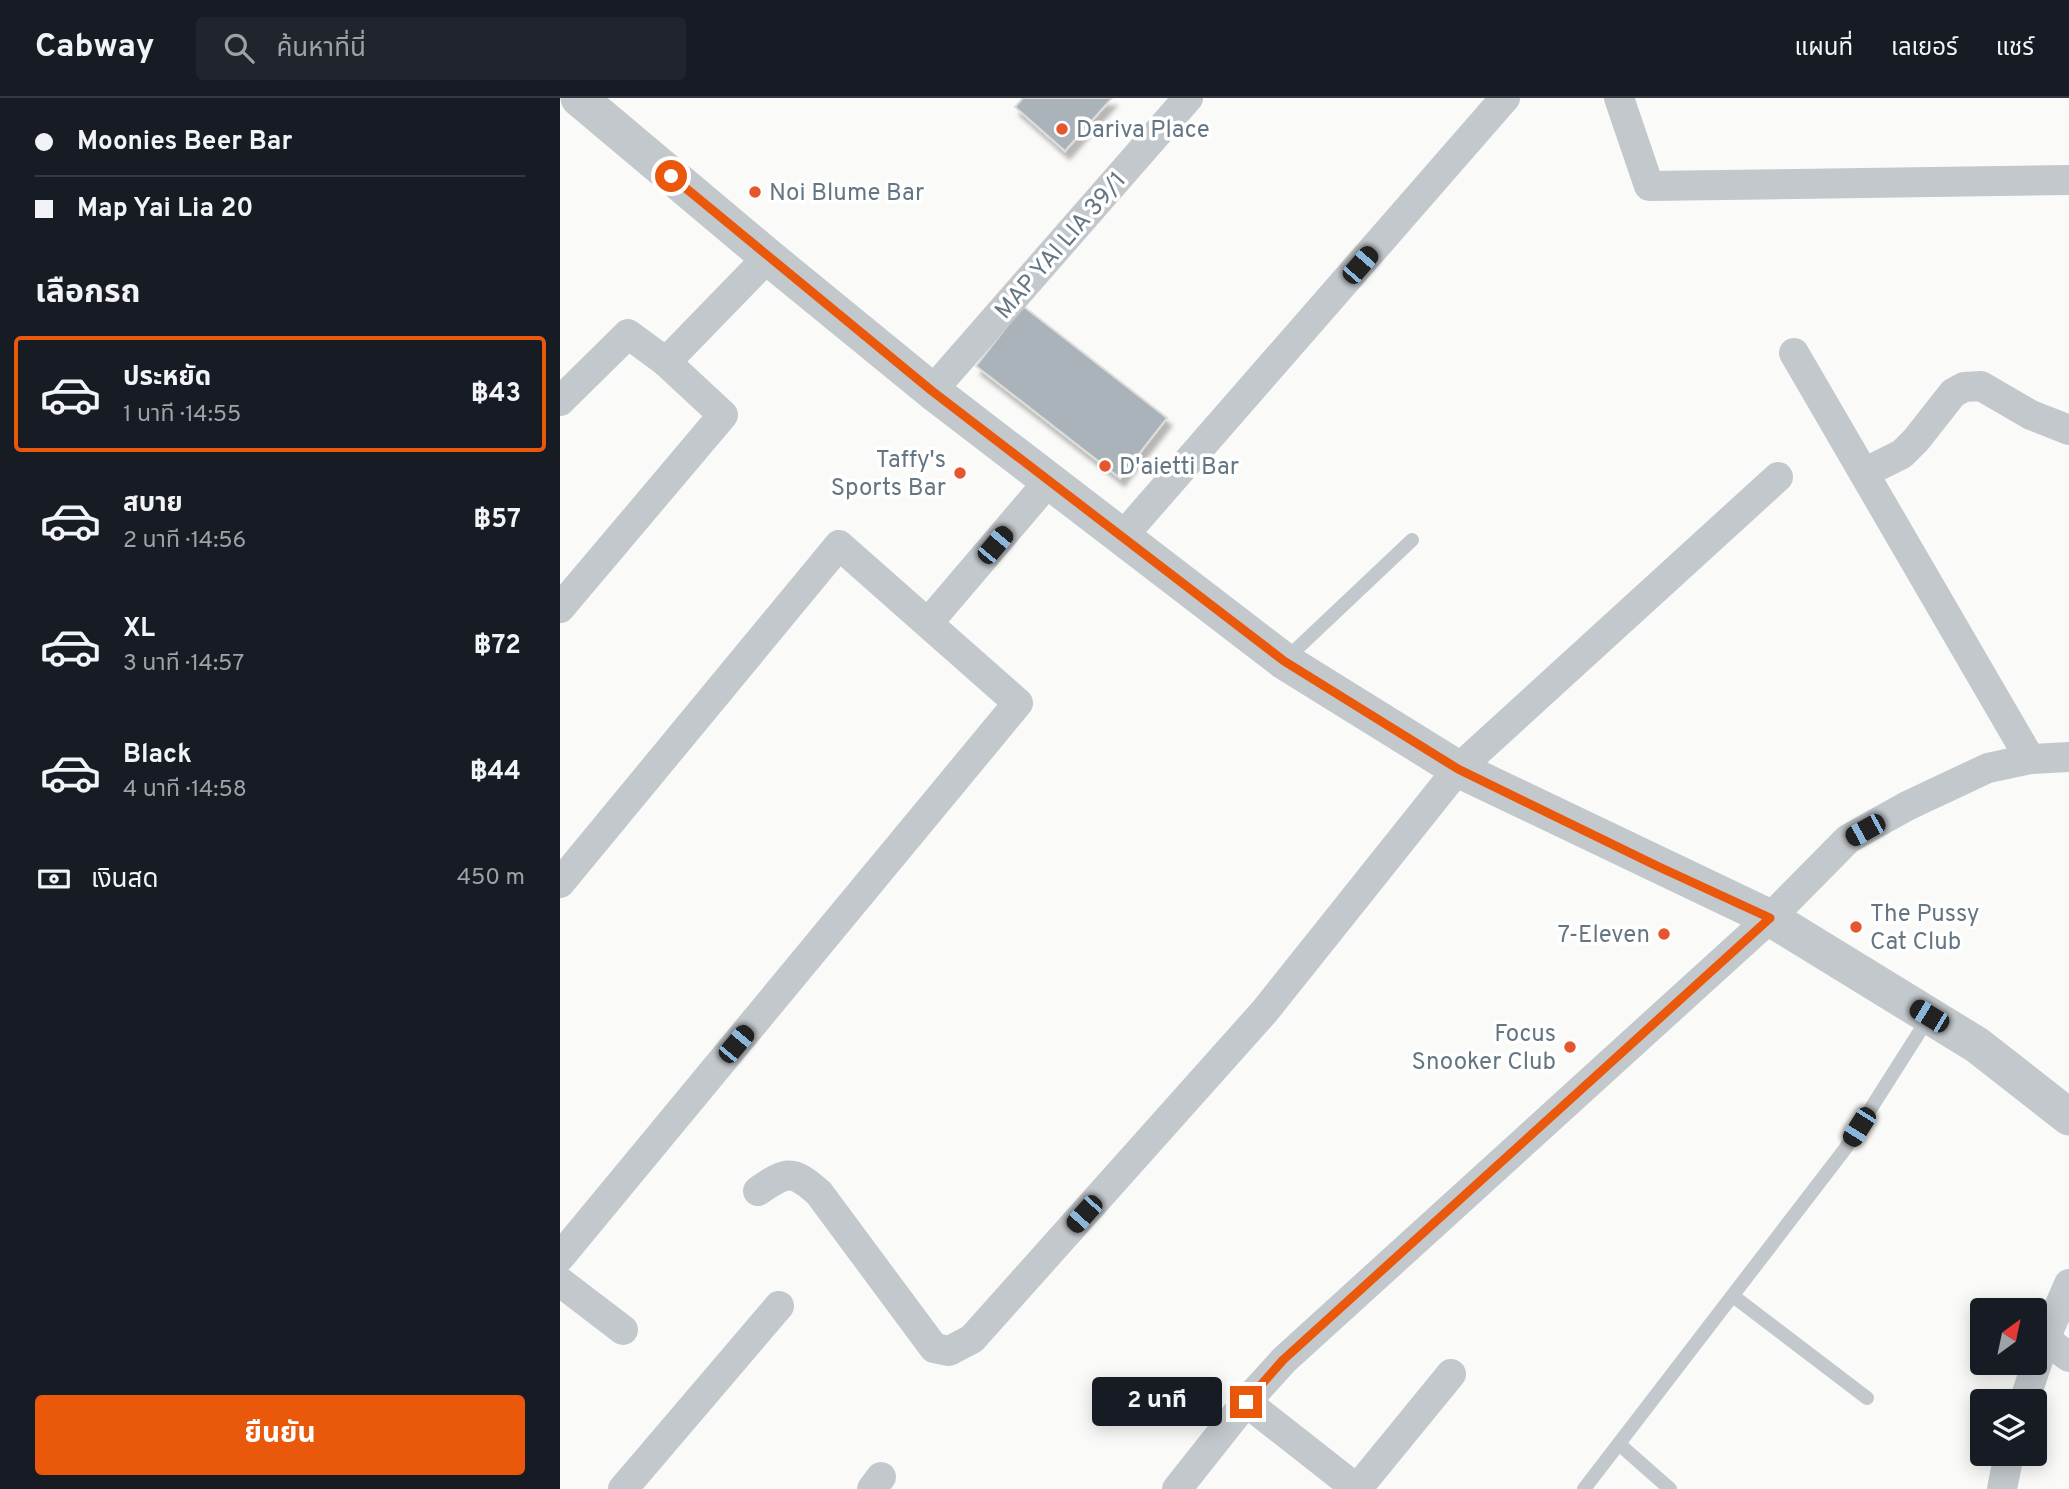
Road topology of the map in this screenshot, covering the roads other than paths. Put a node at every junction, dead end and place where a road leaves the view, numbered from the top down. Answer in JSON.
{"nodes":[{"id":1,"x":1188,"y":98,"type":"edge"},
{"id":2,"x":1506,"y":98,"type":"edge"},
{"id":3,"x":1619,"y":98,"type":"edge"},
{"id":4,"x":592,"y":102,"type":"edge"},
{"id":5,"x":2069,"y":180,"type":"edge"},
{"id":6,"x":768,"y":257,"type":"junction"},
{"id":7,"x":1794,"y":353,"type":"dead end"},
{"id":8,"x":666,"y":362,"type":"junction"},
{"id":9,"x":932,"y":391,"type":"junction"},
{"id":10,"x":560,"y":401,"type":"edge"},
{"id":11,"x":2069,"y":430,"type":"edge"},
{"id":12,"x":1864,"y":473,"type":"junction"},
{"id":13,"x":1779,"y":477,"type":"dead end"},
{"id":14,"x":1048,"y":482,"type":"junction"},
{"id":15,"x":1123,"y":536,"type":"junction"},
{"id":16,"x":1412,"y":540,"type":"dead end"},
{"id":17,"x":560,"y":608,"type":"edge"},
{"id":18,"x":928,"y":623,"type":"junction"},
{"id":19,"x":1284,"y":661,"type":"junction"},
{"id":20,"x":2069,"y":757,"type":"edge"},
{"id":21,"x":2030,"y":759,"type":"junction"},
{"id":22,"x":1458,"y":769,"type":"junction"},
{"id":23,"x":560,"y":883,"type":"edge"},
{"id":24,"x":1770,"y":918,"type":"junction"},
{"id":25,"x":1929,"y":1016,"type":"junction"},
{"id":26,"x":2069,"y":1117,"type":"edge"},
{"id":27,"x":758,"y":1191,"type":"dead end"},
{"id":28,"x":560,"y":1257,"type":"edge"},
{"id":29,"x":560,"y":1282,"type":"edge"},
{"id":30,"x":2069,"y":1284,"type":"edge"},
{"id":31,"x":1733,"y":1296,"type":"junction"},
{"id":32,"x":779,"y":1306,"type":"dead end"},
{"id":33,"x":623,"y":1330,"type":"dead end"},
{"id":34,"x":2048,"y":1332,"type":"edge"},
{"id":35,"x":2048,"y":1341,"type":"edge"},
{"id":36,"x":2069,"y":1357,"type":"edge"},
{"id":37,"x":1451,"y":1374,"type":"dead end"},
{"id":38,"x":1867,"y":1398,"type":"dead end"},
{"id":39,"x":1246,"y":1402,"type":"junction"},
{"id":40,"x":1619,"y":1444,"type":"junction"},
{"id":41,"x":2007,"y":1466,"type":"edge"},
{"id":42,"x":622,"y":1489,"type":"edge"},
{"id":43,"x":1177,"y":1489,"type":"edge"},
{"id":44,"x":1357,"y":1489,"type":"edge"},
{"id":45,"x":1584,"y":1489,"type":"edge"},
{"id":46,"x":1670,"y":1489,"type":"edge"},
{"id":47,"x":2002,"y":1489,"type":"edge"}],
"edges":[{"from":1,"to":9,"type":"street","name":"MAP YAI LIA 39/1"},
{"from":2,"to":15,"type":"street"},
{"from":3,"to":5,"type":"street"},
{"from":4,"to":6,"type":"street"},
{"from":6,"to":8,"type":"street"},
{"from":6,"to":9,"type":"street"},
{"from":7,"to":12,"type":"street"},
{"from":8,"to":10,"type":"street"},
{"from":8,"to":17,"type":"street"},
{"from":9,"to":14,"type":"street"},
{"from":11,"to":12,"type":"street"},
{"from":12,"to":21,"type":"street"},
{"from":13,"to":22,"type":"street"},
{"from":14,"to":15,"type":"street"},
{"from":14,"to":18,"type":"street"},
{"from":15,"to":19,"type":"street"},
{"from":16,"to":19,"type":"lane"},
{"from":18,"to":23,"type":"street"},
{"from":18,"to":28,"type":"street"},
{"from":19,"to":22,"type":"street"},
{"from":20,"to":21,"type":"street"},
{"from":21,"to":24,"type":"street"},
{"from":22,"to":24,"type":"street"},
{"from":22,"to":27,"type":"street"},
{"from":24,"to":25,"type":"street"},
{"from":24,"to":39,"type":"street"},
{"from":25,"to":26,"type":"street"},
{"from":25,"to":31,"type":"lane"},
{"from":29,"to":33,"type":"street"},
{"from":30,"to":34,"type":"street"},
{"from":31,"to":38,"type":"lane"},
{"from":31,"to":40,"type":"lane"},
{"from":32,"to":42,"type":"street"},
{"from":35,"to":36,"type":"street"},
{"from":37,"to":44,"type":"street"},
{"from":39,"to":43,"type":"street"},
{"from":39,"to":44,"type":"street"},
{"from":40,"to":45,"type":"lane"},
{"from":40,"to":46,"type":"lane"},
{"from":41,"to":47,"type":"street"}]}
